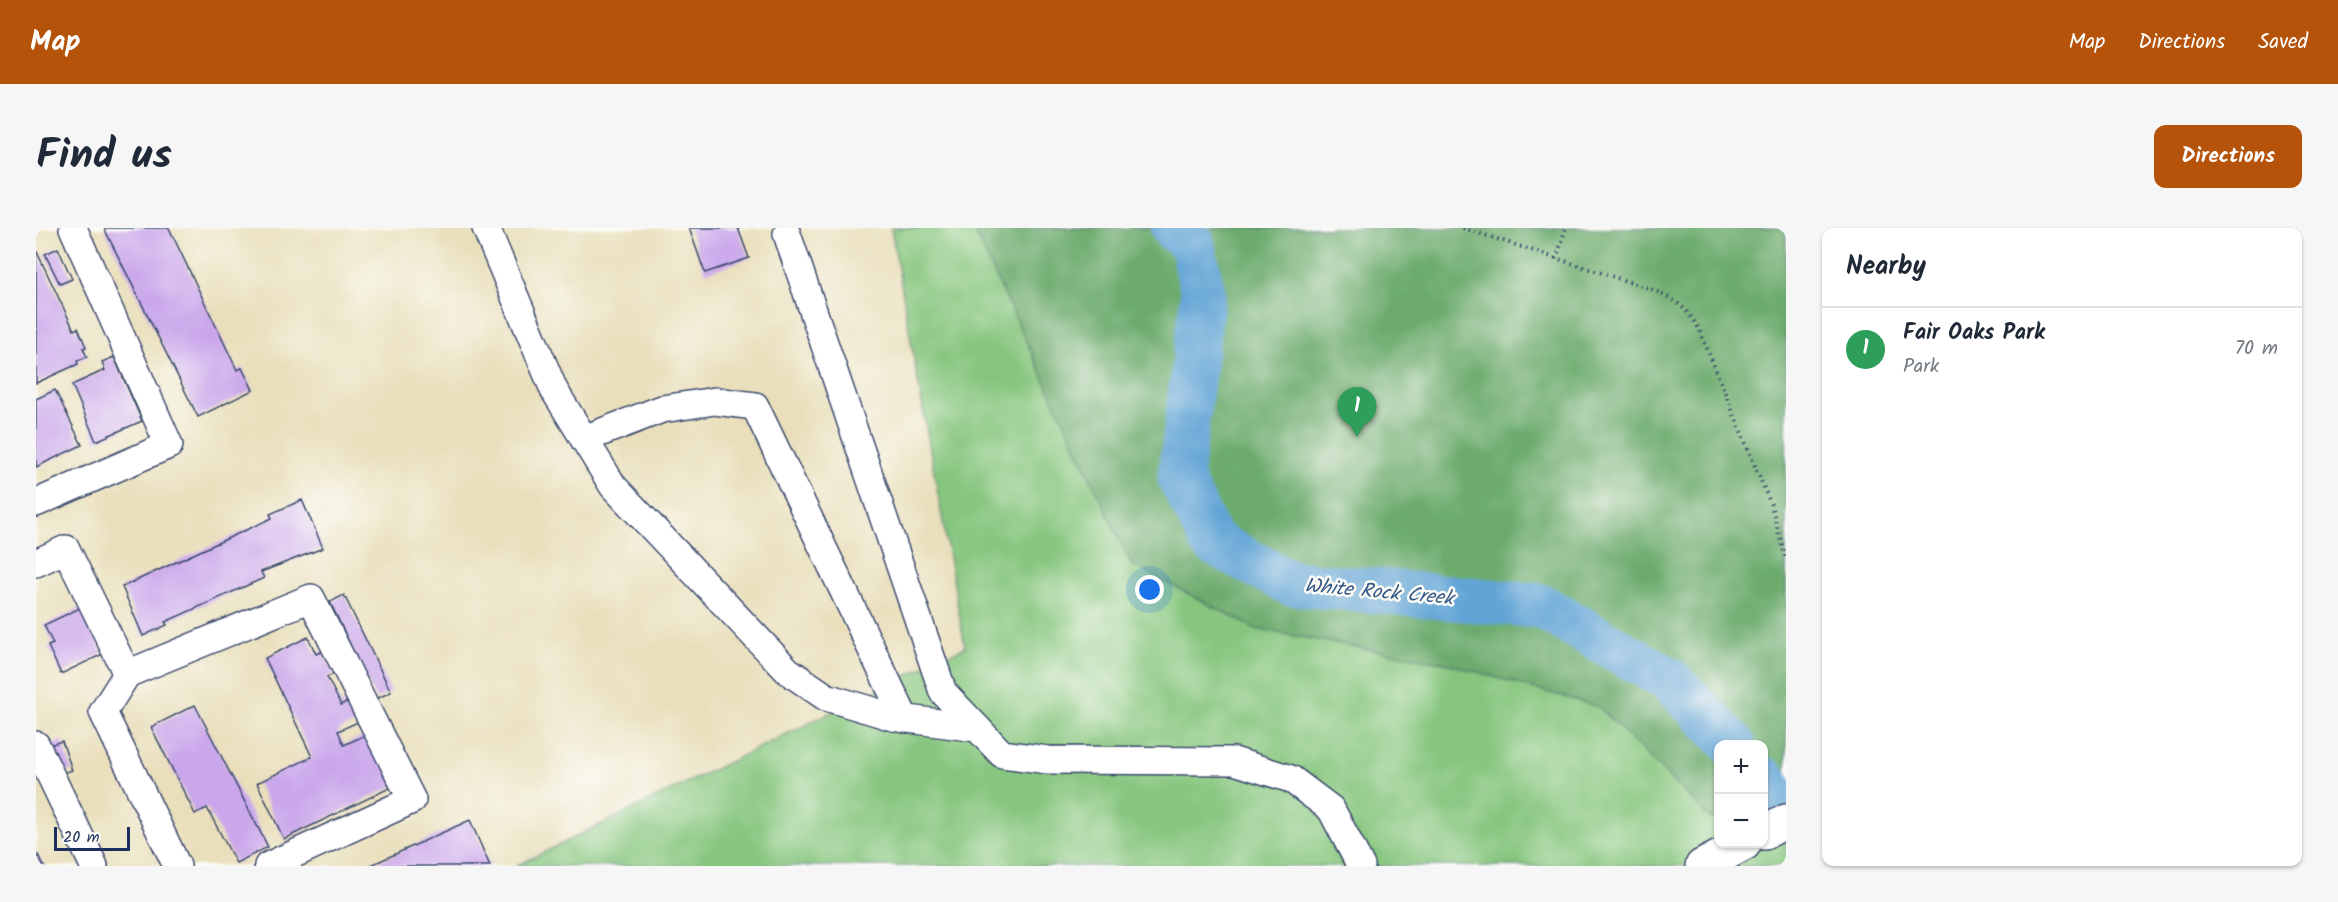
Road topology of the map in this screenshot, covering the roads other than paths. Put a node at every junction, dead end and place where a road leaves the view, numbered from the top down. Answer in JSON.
{"nodes":[{"id":1,"x":73,"y":228,"type":"edge"},
{"id":2,"x":486,"y":228,"type":"edge"},
{"id":3,"x":787,"y":234,"type":"dead end"},
{"id":4,"x":584,"y":439,"type":"junction"},
{"id":5,"x":36,"y":503,"type":"edge"},
{"id":6,"x":36,"y":563,"type":"edge"},
{"id":7,"x":127,"y":674,"type":"junction"},
{"id":8,"x":905,"y":719,"type":"junction"},
{"id":9,"x":977,"y":728,"type":"junction"},
{"id":10,"x":36,"y":745,"type":"edge"},
{"id":11,"x":1786,"y":821,"type":"edge"},
{"id":12,"x":1768,"y":831,"type":"edge"},
{"id":13,"x":1735,"y":848,"type":"edge"},
{"id":14,"x":94,"y":866,"type":"edge"},
{"id":15,"x":177,"y":866,"type":"edge"},
{"id":16,"x":268,"y":866,"type":"edge"},
{"id":17,"x":1361,"y":866,"type":"edge"},
{"id":18,"x":1702,"y":866,"type":"edge"}],
"edges":[{"from":1,"to":5,"type":"street"},
{"from":2,"to":4,"type":"street"},
{"from":3,"to":9,"type":"street"},
{"from":4,"to":8,"type":"street"},
{"from":4,"to":8,"type":"street"},
{"from":6,"to":7,"type":"street"},
{"from":7,"to":15,"type":"street"},
{"from":7,"to":16,"type":"street"},
{"from":8,"to":9,"type":"street"},
{"from":9,"to":17,"type":"street"},
{"from":10,"to":14,"type":"street"},
{"from":11,"to":12,"type":"main road"},
{"from":13,"to":18,"type":"main road"}]}
